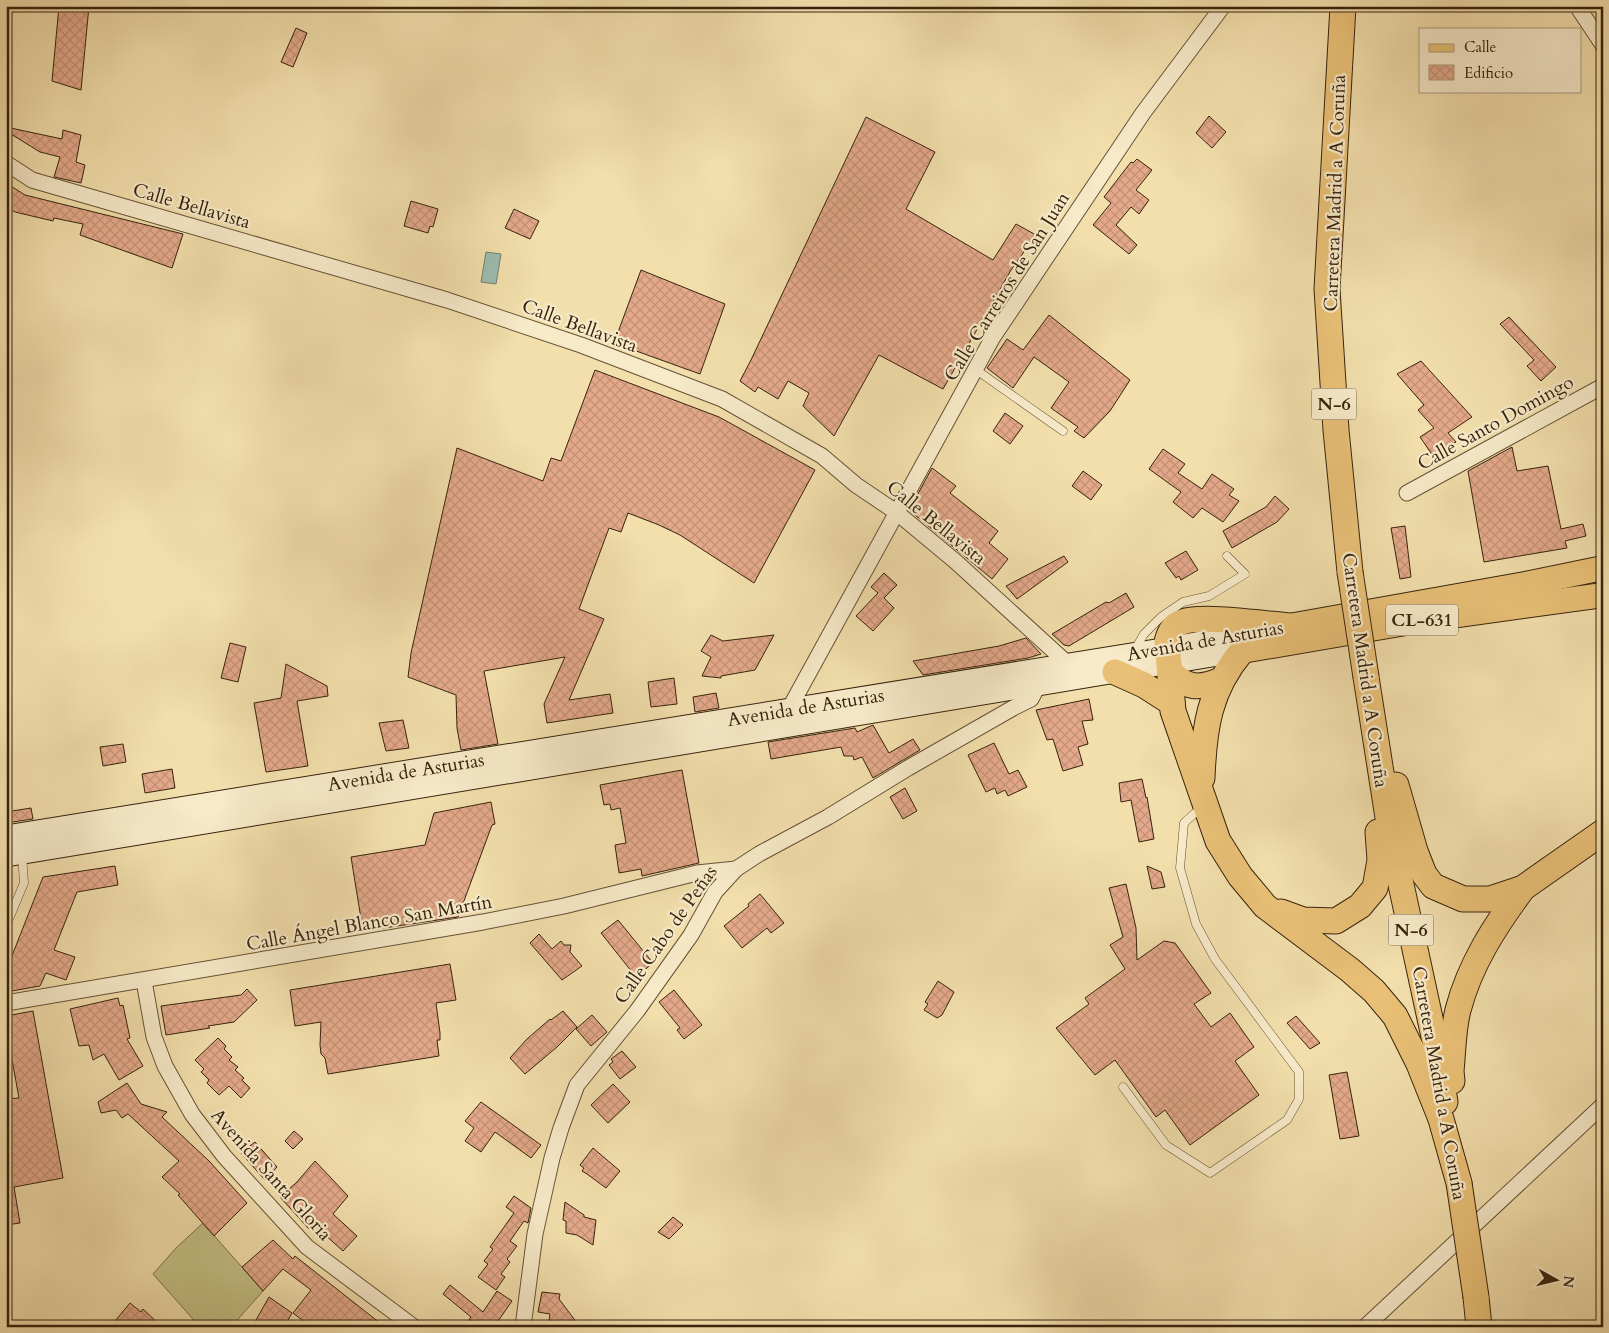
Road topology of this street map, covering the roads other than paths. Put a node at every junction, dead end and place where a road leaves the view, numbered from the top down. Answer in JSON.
{"nodes":[{"id":1,"x":1223,"y":6,"type":"edge"},
{"id":2,"x":1343,"y":6,"type":"edge"},
{"id":3,"x":1577,"y":6,"type":"edge"},
{"id":4,"x":1603,"y":44,"type":"edge"},
{"id":5,"x":6,"y":163,"type":"edge"},
{"id":6,"x":975,"y":369,"type":"junction"},
{"id":7,"x":1603,"y":386,"type":"edge"},
{"id":8,"x":1063,"y":431,"type":"dead end"},
{"id":9,"x":1407,"y":493,"type":"dead end"},
{"id":10,"x":896,"y":512,"type":"junction"},
{"id":11,"x":1227,"y":556,"type":"dead end"},
{"id":12,"x":1603,"y":568,"type":"edge"},
{"id":13,"x":1603,"y":595,"type":"edge"},
{"id":14,"x":1289,"y":626,"type":"joint"},
{"id":15,"x":1242,"y":650,"type":"junction"},
{"id":16,"x":1132,"y":653,"type":"junction"},
{"id":17,"x":1169,"y":661,"type":"junction"},
{"id":18,"x":1068,"y":664,"type":"junction"},
{"id":19,"x":1115,"y":672,"type":"junction"},
{"id":20,"x":1366,"y":677,"type":"junction"},
{"id":21,"x":1221,"y":680,"type":"junction"},
{"id":22,"x":1039,"y":684,"type":"junction"},
{"id":23,"x":1172,"y":703,"type":"junction"},
{"id":24,"x":789,"y":709,"type":"junction"},
{"id":25,"x":1204,"y":800,"type":"junction"},
{"id":26,"x":1603,"y":832,"type":"edge"},
{"id":27,"x":6,"y":836,"type":"edge"},
{"id":28,"x":14,"y":855,"type":"edge"},
{"id":29,"x":736,"y":869,"type":"junction"},
{"id":30,"x":1523,"y":888,"type":"junction"},
{"id":31,"x":1265,"y":906,"type":"junction"},
{"id":32,"x":6,"y":926,"type":"edge"},
{"id":33,"x":144,"y":981,"type":"junction"},
{"id":34,"x":6,"y":1004,"type":"edge"},
{"id":35,"x":1123,"y":1086,"type":"dead end"},
{"id":36,"x":1603,"y":1105,"type":"edge"},
{"id":37,"x":1459,"y":1183,"type":"junction"},
{"id":38,"x":414,"y":1327,"type":"edge"},
{"id":39,"x":523,"y":1327,"type":"edge"},
{"id":40,"x":1366,"y":1327,"type":"edge"},
{"id":41,"x":1479,"y":1327,"type":"edge"}],
"edges":[{"from":1,"to":6,"type":"street","name":"Calle Carreiros de San Juan"},
{"from":2,"to":20,"type":"highway","name":"Carretera Madrid a A Coruña","number":"N-6","bridge":true},
{"from":3,"to":4,"type":"street"},
{"from":5,"to":10,"type":"street","name":"Calle Bellavista"},
{"from":6,"to":8,"type":"lane"},
{"from":6,"to":10,"type":"street","name":"Calle Carreiros de San Juan"},
{"from":7,"to":9,"type":"street","name":"Calle Santo Domingo"},
{"from":10,"to":18,"type":"street","name":"Calle Bellavista"},
{"from":10,"to":24,"type":"street","name":"Calle Carreiros de San Juan"},
{"from":11,"to":16,"type":"lane"},
{"from":12,"to":14,"type":"main road","name":"Avenida de Asturias","number":"CL-631"},
{"from":13,"to":15,"type":"main road","name":"Avenida de Asturias","number":"CL-631"},
{"from":14,"to":17,"type":"highway"},
{"from":15,"to":17,"type":"main road","name":"Avenida de Asturias"},
{"from":15,"to":21,"type":"highway"},
{"from":16,"to":17,"type":"main road","name":"Avenida de Asturias"},
{"from":16,"to":18,"type":"main road","name":"Avenida de Asturias"},
{"from":17,"to":19,"type":"main road","name":"Avenida de Asturias"},
{"from":17,"to":21,"type":"highway"},
{"from":17,"to":23,"type":"highway"},
{"from":18,"to":24,"type":"main road","name":"Avenida de Asturias"},
{"from":19,"to":22,"type":"main road","name":"Avenida de Asturias"},
{"from":19,"to":23,"type":"highway"},
{"from":20,"to":30,"type":"highway"},
{"from":20,"to":31,"type":"highway"},
{"from":20,"to":37,"type":"highway","name":"Carretera Madrid a A Coruña","number":"N-6"},
{"from":21,"to":25,"type":"highway"},
{"from":22,"to":28,"type":"main road","name":"Avenida de Asturias"},
{"from":22,"to":29,"type":"street","name":"Calle Cabo de Peñas"},
{"from":23,"to":25,"type":"highway"},
{"from":24,"to":27,"type":"main road","name":"Avenida de Asturias"},
{"from":25,"to":31,"type":"highway"},
{"from":25,"to":35,"type":"lane"},
{"from":26,"to":30,"type":"highway"},
{"from":28,"to":32,"type":"lane"},
{"from":29,"to":33,"type":"street","name":"Calle Ángel Blanco San Martín"},
{"from":29,"to":39,"type":"street","name":"Calle Cabo de Peñas"},
{"from":30,"to":37,"type":"highway"},
{"from":31,"to":37,"type":"highway"},
{"from":33,"to":34,"type":"street","name":"Calle Ángel Blanco San Martín"},
{"from":33,"to":38,"type":"street","name":"Avenida Santa Gloria"},
{"from":36,"to":40,"type":"street"},
{"from":37,"to":41,"type":"highway","name":"Carretera Madrid a A Coruña","number":"N-6","bridge":true}]}
